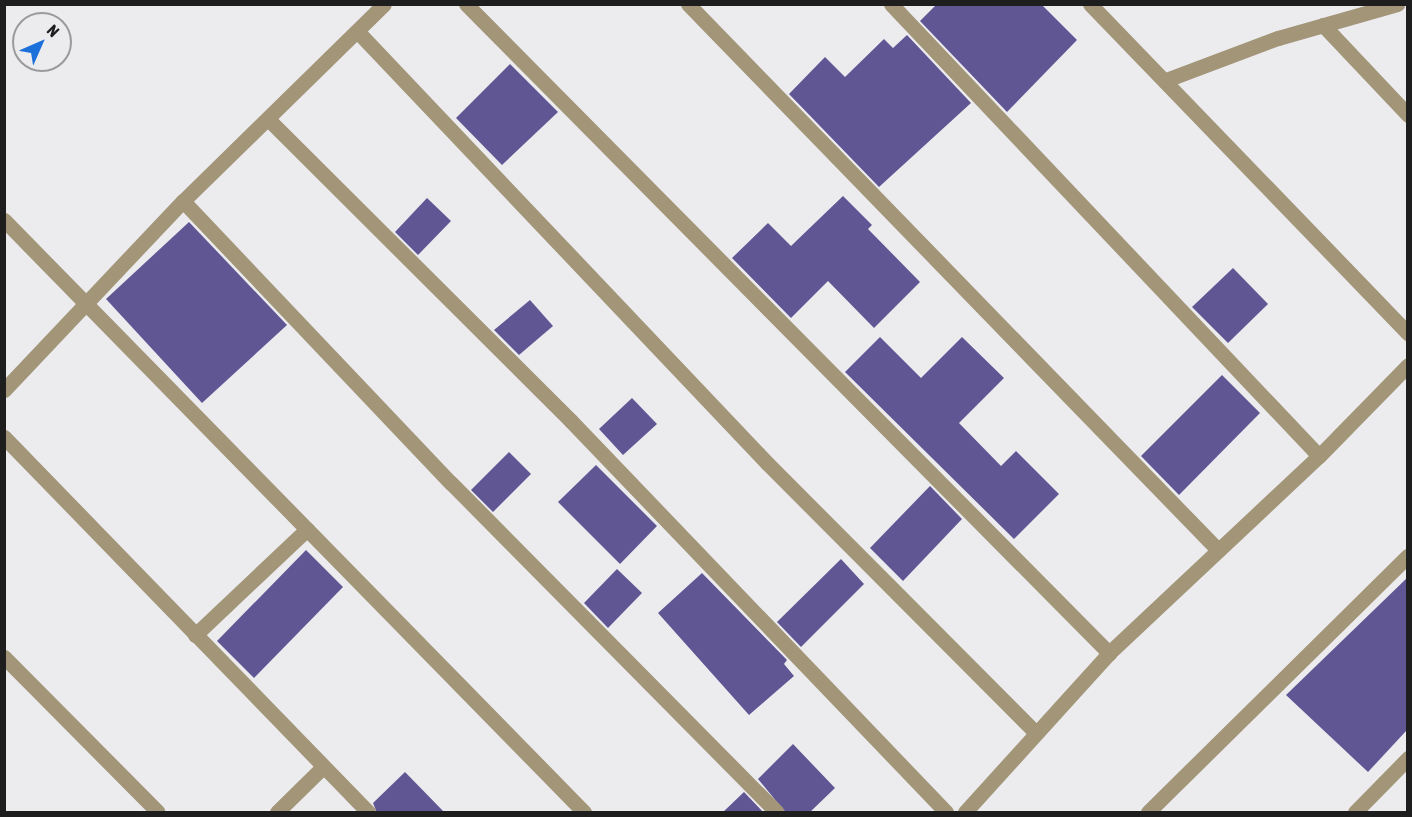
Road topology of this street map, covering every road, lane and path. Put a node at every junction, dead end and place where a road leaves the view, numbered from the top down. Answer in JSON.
{"nodes":[{"id":1,"x":384,"y":4,"type":"edge"},
{"id":2,"x":466,"y":4,"type":"edge"},
{"id":3,"x":688,"y":4,"type":"edge"},
{"id":4,"x":891,"y":4,"type":"edge"},
{"id":5,"x":1090,"y":4,"type":"edge"},
{"id":6,"x":1397,"y":4,"type":"edge"},
{"id":7,"x":1370,"y":7,"type":"edge"},
{"id":8,"x":1323,"y":25,"type":"junction"},
{"id":9,"x":358,"y":32,"type":"junction"},
{"id":10,"x":1166,"y":80,"type":"junction"},
{"id":11,"x":1407,"y":115,"type":"edge"},
{"id":12,"x":268,"y":119,"type":"junction"},
{"id":13,"x":183,"y":201,"type":"junction"},
{"id":14,"x":4,"y":220,"type":"edge"},
{"id":15,"x":87,"y":303,"type":"junction"},
{"id":16,"x":1407,"y":333,"type":"edge"},
{"id":17,"x":1407,"y":365,"type":"edge"},
{"id":18,"x":4,"y":390,"type":"edge"},
{"id":19,"x":4,"y":437,"type":"edge"},
{"id":20,"x":1319,"y":456,"type":"junction"},
{"id":21,"x":307,"y":529,"type":"junction"},
{"id":22,"x":1218,"y":550,"type":"junction"},
{"id":23,"x":1407,"y":556,"type":"edge"},
{"id":24,"x":195,"y":635,"type":"junction"},
{"id":25,"x":1109,"y":652,"type":"junction"},
{"id":26,"x":4,"y":657,"type":"edge"},
{"id":27,"x":1035,"y":732,"type":"junction"},
{"id":28,"x":1407,"y":758,"type":"edge"},
{"id":29,"x":323,"y":767,"type":"junction"},
{"id":30,"x":158,"y":813,"type":"edge"},
{"id":31,"x":277,"y":813,"type":"edge"},
{"id":32,"x":368,"y":813,"type":"edge"},
{"id":33,"x":585,"y":813,"type":"edge"},
{"id":34,"x":777,"y":813,"type":"edge"},
{"id":35,"x":946,"y":813,"type":"edge"},
{"id":36,"x":964,"y":813,"type":"edge"},
{"id":37,"x":1148,"y":813,"type":"edge"},
{"id":38,"x":1355,"y":813,"type":"edge"}],
"edges":[{"from":1,"to":9,"type":"street"},
{"from":2,"to":25,"type":"street"},
{"from":3,"to":22,"type":"street"},
{"from":4,"to":20,"type":"street"},
{"from":5,"to":10,"type":"street"},
{"from":6,"to":7,"type":"street"},
{"from":7,"to":8,"type":"street"},
{"from":8,"to":10,"type":"street"},
{"from":8,"to":11,"type":"street"},
{"from":9,"to":12,"type":"street"},
{"from":9,"to":27,"type":"street"},
{"from":10,"to":16,"type":"street"},
{"from":12,"to":13,"type":"street"},
{"from":12,"to":35,"type":"street"},
{"from":13,"to":15,"type":"street"},
{"from":13,"to":34,"type":"street"},
{"from":14,"to":15,"type":"street"},
{"from":15,"to":18,"type":"street"},
{"from":15,"to":21,"type":"street"},
{"from":17,"to":20,"type":"street"},
{"from":19,"to":24,"type":"street"},
{"from":20,"to":22,"type":"street"},
{"from":21,"to":24,"type":"street"},
{"from":21,"to":33,"type":"street"},
{"from":22,"to":25,"type":"street"},
{"from":23,"to":37,"type":"street"},
{"from":24,"to":29,"type":"street"},
{"from":25,"to":27,"type":"street"},
{"from":26,"to":30,"type":"street"},
{"from":27,"to":36,"type":"street"},
{"from":28,"to":38,"type":"street"},
{"from":29,"to":31,"type":"street"},
{"from":29,"to":32,"type":"street"}]}
